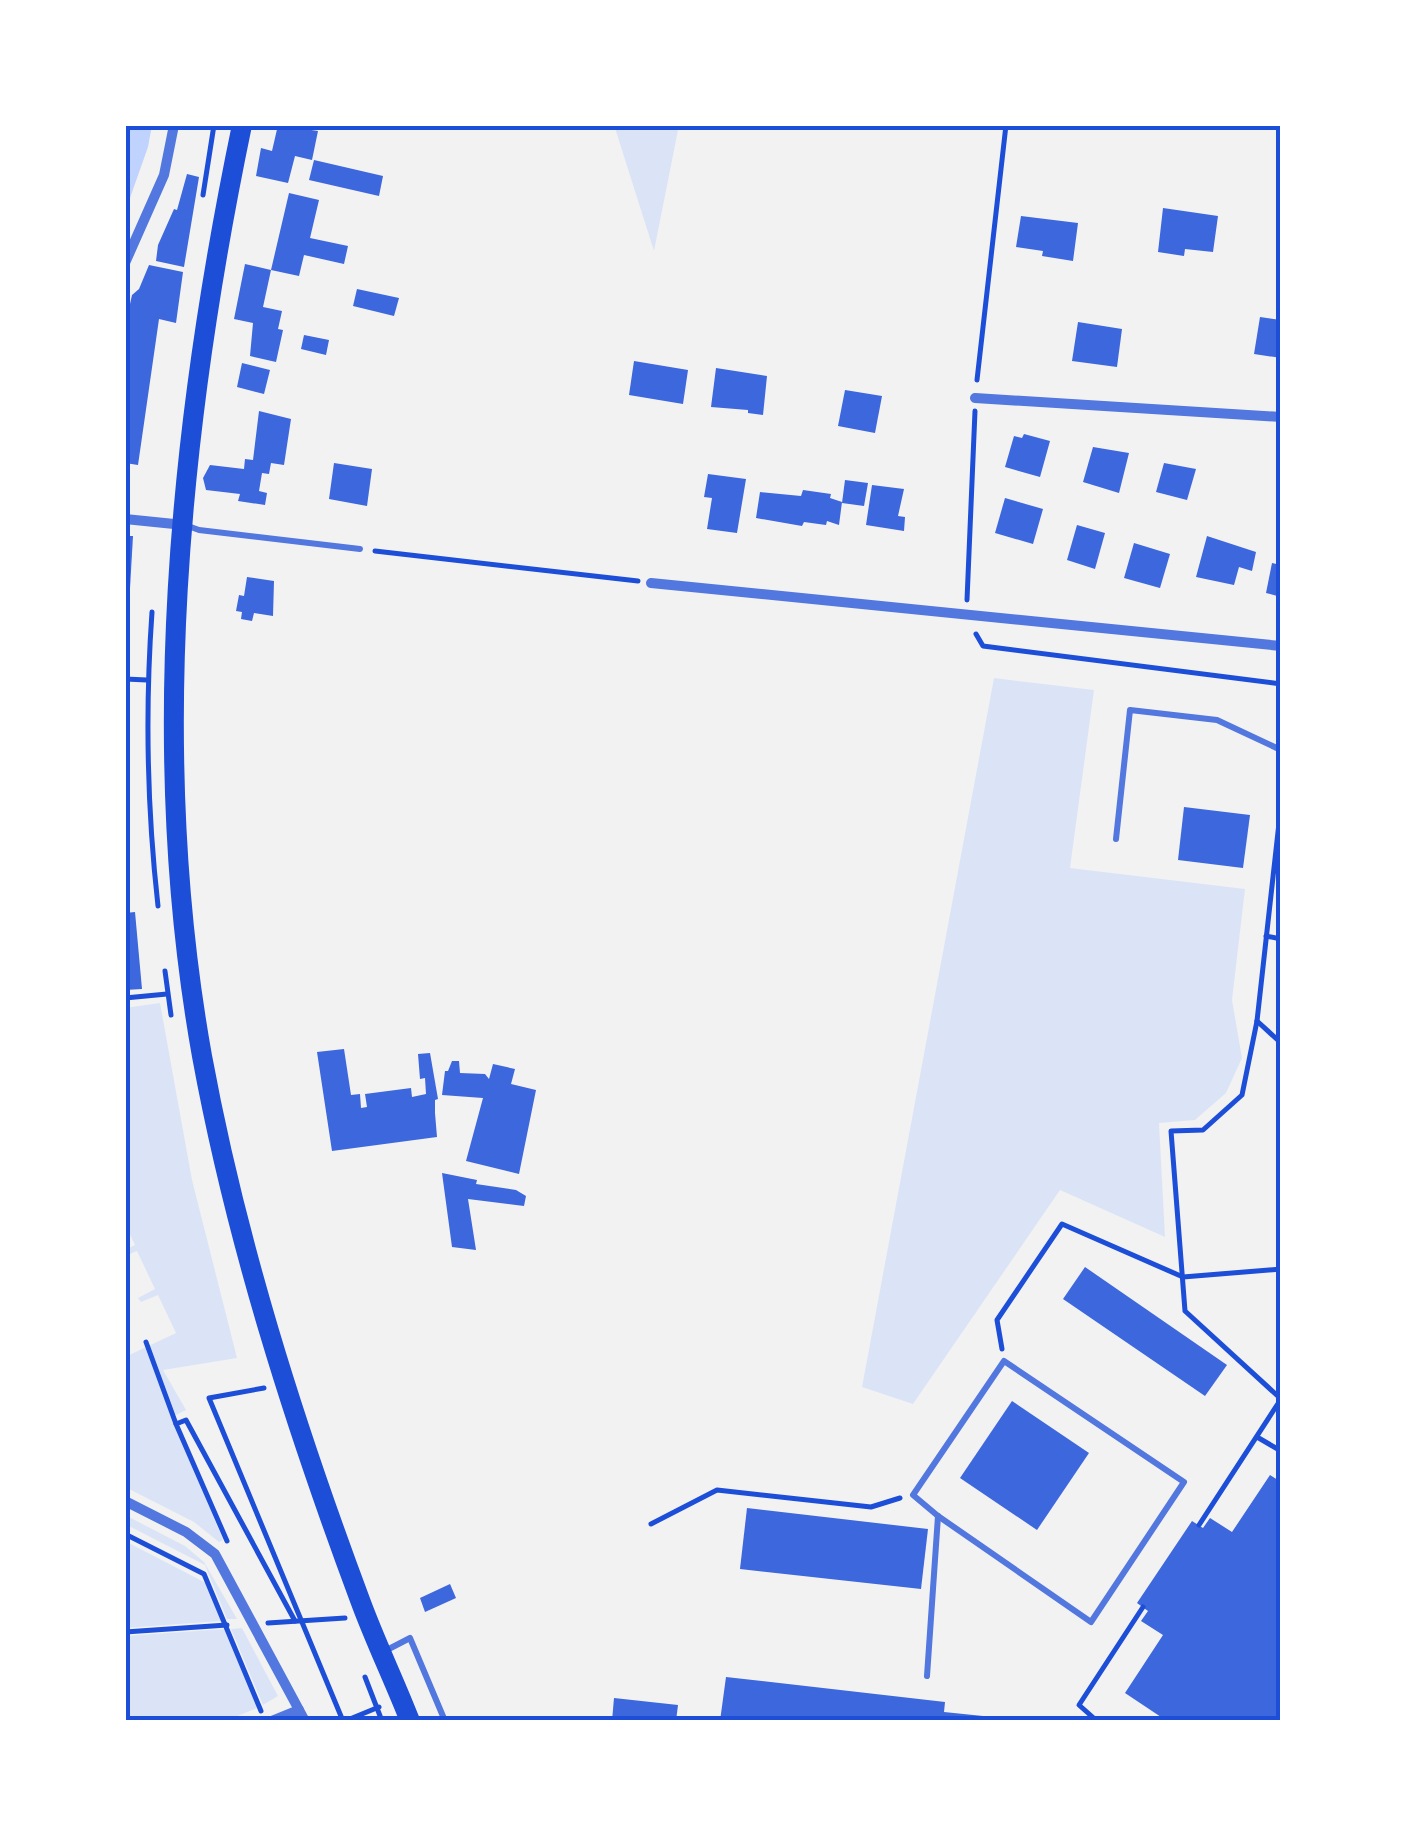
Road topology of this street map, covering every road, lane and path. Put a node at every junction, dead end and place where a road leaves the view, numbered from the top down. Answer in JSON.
{"nodes":[{"id":1,"x":174,"y":125,"type":"edge"},
{"id":2,"x":242,"y":125,"type":"edge"},
{"id":3,"x":1006,"y":125,"type":"edge"},
{"id":4,"x":125,"y":264,"type":"edge"},
{"id":5,"x":975,"y":398,"type":"junction"},
{"id":6,"x":1281,"y":417,"type":"edge"},
{"id":7,"x":125,"y":519,"type":"edge"},
{"id":8,"x":184,"y":525,"type":"junction"},
{"id":9,"x":360,"y":549,"type":"joint"},
{"id":10,"x":650,"y":583,"type":"joint"},
{"id":11,"x":966,"y":614,"type":"junction"},
{"id":12,"x":1281,"y":646,"type":"edge"},
{"id":13,"x":125,"y":679,"type":"edge"},
{"id":14,"x":147,"y":680,"type":"dead end"},
{"id":15,"x":1281,"y":684,"type":"edge"},
{"id":16,"x":1281,"y":750,"type":"edge"},
{"id":17,"x":1281,"y":806,"type":"edge"},
{"id":18,"x":1116,"y":839,"type":"dead end"},
{"id":19,"x":1278,"y":851,"type":"edge"},
{"id":20,"x":1266,"y":936,"type":"junction"},
{"id":21,"x":1281,"y":939,"type":"edge"},
{"id":22,"x":167,"y":994,"type":"dead end"},
{"id":23,"x":125,"y":998,"type":"edge"},
{"id":24,"x":1257,"y":1022,"type":"junction"},
{"id":25,"x":1281,"y":1043,"type":"edge"},
{"id":26,"x":1281,"y":1269,"type":"edge"},
{"id":27,"x":1182,"y":1277,"type":"junction"},
{"id":28,"x":146,"y":1342,"type":"dead end"},
{"id":29,"x":1004,"y":1361,"type":"junction"},
{"id":30,"x":264,"y":1388,"type":"dead end"},
{"id":31,"x":1281,"y":1399,"type":"edge"},
{"id":32,"x":176,"y":1424,"type":"junction"},
{"id":33,"x":1257,"y":1437,"type":"junction"},
{"id":34,"x":1281,"y":1450,"type":"edge"},
{"id":35,"x":913,"y":1495,"type":"junction"},
{"id":36,"x":125,"y":1500,"type":"edge"},
{"id":37,"x":938,"y":1516,"type":"junction"},
{"id":38,"x":650,"y":1524,"type":"dead end"},
{"id":39,"x":1199,"y":1526,"type":"dead end"},
{"id":40,"x":125,"y":1534,"type":"edge"},
{"id":41,"x":229,"y":1550,"type":"dead end"},
{"id":42,"x":1143,"y":1607,"type":"dead end"},
{"id":43,"x":262,"y":1608,"type":"dead end"},
{"id":44,"x":345,"y":1618,"type":"dead end"},
{"id":45,"x":303,"y":1620,"type":"junction"},
{"id":46,"x":226,"y":1624,"type":"junction"},
{"id":47,"x":253,"y":1624,"type":"junction"},
{"id":48,"x":125,"y":1632,"type":"edge"},
{"id":49,"x":279,"y":1640,"type":"dead end"},
{"id":50,"x":382,"y":1652,"type":"junction"},
{"id":51,"x":927,"y":1676,"type":"dead end"},
{"id":52,"x":364,"y":1713,"type":"dead end"},
{"id":53,"x":302,"y":1716,"type":"edge"},
{"id":54,"x":269,"y":1721,"type":"edge"},
{"id":55,"x":344,"y":1721,"type":"edge"},
{"id":56,"x":410,"y":1721,"type":"edge"},
{"id":57,"x":445,"y":1721,"type":"edge"},
{"id":58,"x":1097,"y":1721,"type":"edge"}],
"edges":[{"from":1,"to":4,"type":"street"},
{"from":2,"to":8,"type":"main road"},
{"from":3,"to":5,"type":"path"},
{"from":5,"to":6,"type":"street"},
{"from":5,"to":11,"type":"path"},
{"from":7,"to":8,"type":"street"},
{"from":8,"to":9,"type":"lane"},
{"from":8,"to":50,"type":"main road"},
{"from":9,"to":10,"type":"path"},
{"from":10,"to":11,"type":"street"},
{"from":11,"to":12,"type":"street"},
{"from":11,"to":15,"type":"path"},
{"from":13,"to":14,"type":"path"},
{"from":16,"to":18,"type":"lane"},
{"from":17,"to":19,"type":"path"},
{"from":19,"to":20,"type":"path"},
{"from":20,"to":21,"type":"path"},
{"from":20,"to":24,"type":"path"},
{"from":22,"to":23,"type":"path"},
{"from":24,"to":25,"type":"path"},
{"from":24,"to":27,"type":"path"},
{"from":26,"to":27,"type":"path"},
{"from":27,"to":29,"type":"path"},
{"from":27,"to":31,"type":"path"},
{"from":28,"to":32,"type":"path"},
{"from":29,"to":35,"type":"lane"},
{"from":29,"to":37,"type":"lane"},
{"from":30,"to":45,"type":"path"},
{"from":31,"to":33,"type":"path"},
{"from":32,"to":41,"type":"path"},
{"from":32,"to":45,"type":"path"},
{"from":33,"to":34,"type":"path"},
{"from":33,"to":39,"type":"path"},
{"from":35,"to":37,"type":"lane"},
{"from":35,"to":38,"type":"path"},
{"from":36,"to":47,"type":"street"},
{"from":37,"to":51,"type":"lane"},
{"from":40,"to":46,"type":"path"},
{"from":42,"to":58,"type":"path"},
{"from":43,"to":49,"type":"path"},
{"from":44,"to":45,"type":"path"},
{"from":45,"to":55,"type":"path"},
{"from":46,"to":47,"type":"path"},
{"from":46,"to":48,"type":"path"},
{"from":46,"to":54,"type":"path"},
{"from":47,"to":53,"type":"street"},
{"from":50,"to":56,"type":"main road"},
{"from":50,"to":57,"type":"lane"},
{"from":52,"to":55,"type":"path"},
{"from":53,"to":54,"type":"street"}]}
